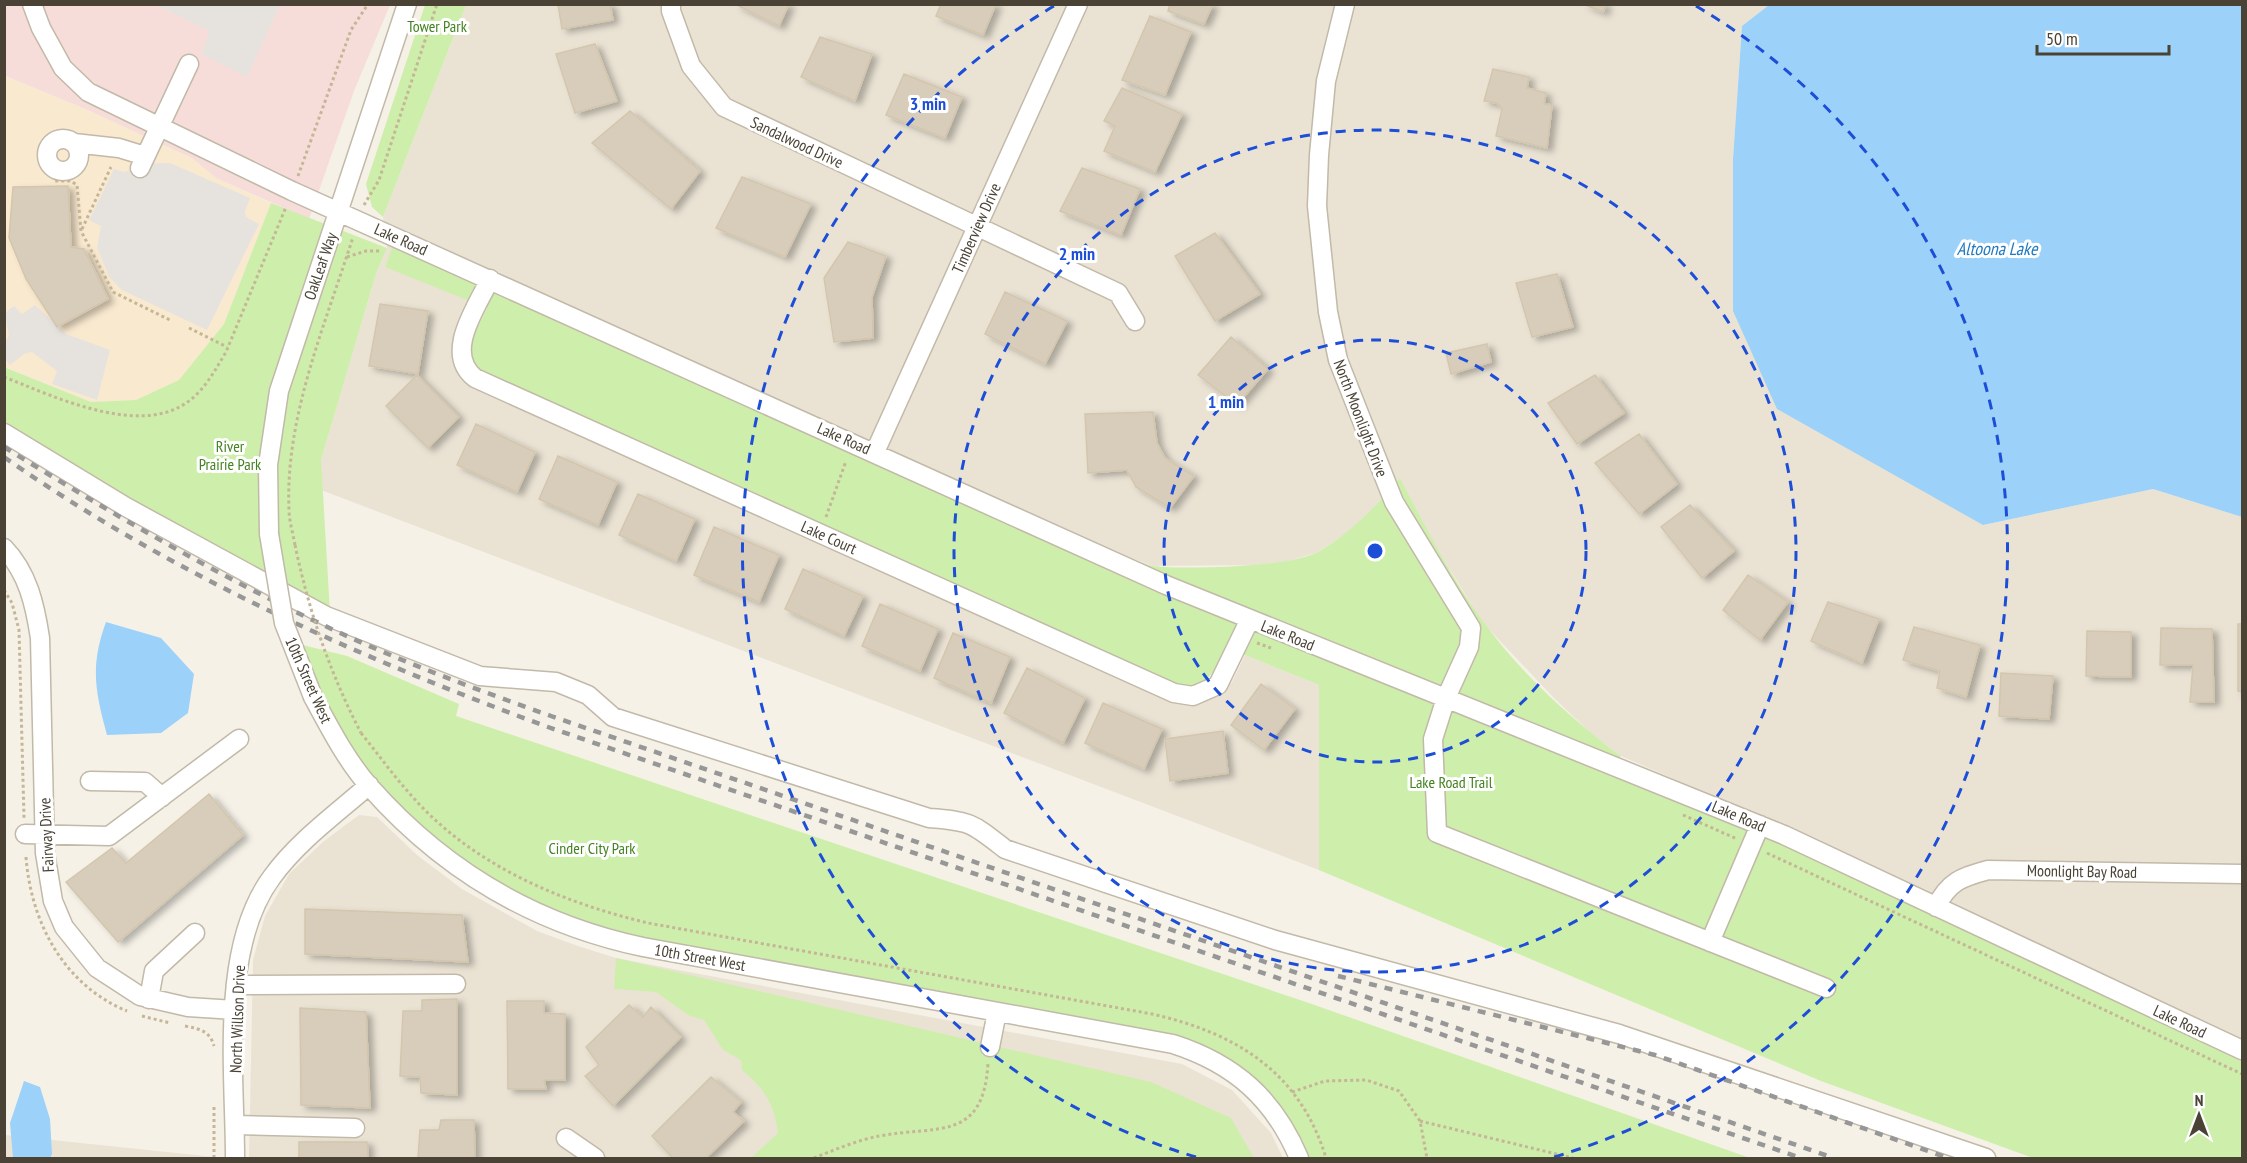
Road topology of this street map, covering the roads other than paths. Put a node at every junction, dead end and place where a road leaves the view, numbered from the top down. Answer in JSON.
{"nodes":[{"id":1,"x":32,"y":4,"type":"edge"},
{"id":2,"x":407,"y":4,"type":"edge"},
{"id":3,"x":671,"y":4,"type":"edge"},
{"id":4,"x":1078,"y":4,"type":"edge"},
{"id":5,"x":1345,"y":4,"type":"edge"},
{"id":6,"x":189,"y":64,"type":"dead end"},
{"id":7,"x":158,"y":128,"type":"junction"},
{"id":8,"x":74,"y":143,"type":"junction"},
{"id":9,"x":338,"y":211,"type":"junction"},
{"id":10,"x":977,"y":226,"type":"junction"},
{"id":11,"x":490,"y":279,"type":"junction"},
{"id":12,"x":1135,"y":321,"type":"dead end"},
{"id":13,"x":4,"y":433,"type":"edge"},
{"id":14,"x":875,"y":452,"type":"junction"},
{"id":15,"x":268,"y":534,"type":"joint"},
{"id":16,"x":4,"y":548,"type":"edge"},
{"id":17,"x":1250,"y":619,"type":"junction"},
{"id":18,"x":1446,"y":698,"type":"junction"},
{"id":19,"x":239,"y":739,"type":"dead end"},
{"id":20,"x":90,"y":781,"type":"dead end"},
{"id":21,"x":369,"y":785,"type":"junction"},
{"id":22,"x":162,"y":797,"type":"junction"},
{"id":23,"x":1760,"y":825,"type":"junction"},
{"id":24,"x":45,"y":833,"type":"junction"},
{"id":25,"x":25,"y":834,"type":"road end"},
{"id":26,"x":2242,"y":874,"type":"edge"},
{"id":27,"x":1936,"y":907,"type":"junction"},
{"id":28,"x":195,"y":933,"type":"dead end"},
{"id":29,"x":1710,"y":942,"type":"junction"},
{"id":30,"x":456,"y":984,"type":"dead end"},
{"id":31,"x":236,"y":985,"type":"junction"},
{"id":32,"x":1826,"y":988,"type":"dead end"},
{"id":33,"x":149,"y":999,"type":"junction"},
{"id":34,"x":235,"y":1010,"type":"junction"},
{"id":35,"x":997,"y":1012,"type":"junction"},
{"id":36,"x":990,"y":1047,"type":"road end"},
{"id":37,"x":2242,"y":1050,"type":"edge"},
{"id":38,"x":235,"y":1125,"type":"junction"},
{"id":39,"x":355,"y":1128,"type":"dead end"},
{"id":40,"x":566,"y":1138,"type":"dead end"},
{"id":41,"x":235,"y":1158,"type":"edge"},
{"id":42,"x":595,"y":1158,"type":"edge"},
{"id":43,"x":1299,"y":1158,"type":"edge"},
{"id":44,"x":1986,"y":1158,"type":"edge"}],
"edges":[{"from":1,"to":7,"type":"street","name":"Lake Road"},
{"from":2,"to":9,"type":"street","name":"OakLeaf Way"},
{"from":3,"to":10,"type":"street","name":"Sandalwood Drive"},
{"from":4,"to":10,"type":"street","name":"Timberview Drive"},
{"from":5,"to":18,"type":"street","name":"North Moonlight Drive"},
{"from":6,"to":7,"type":"street"},
{"from":7,"to":8,"type":"street"},
{"from":7,"to":9,"type":"street","name":"Lake Road"},
{"from":8,"to":8,"type":"street"},
{"from":9,"to":11,"type":"street","name":"Lake Road"},
{"from":9,"to":15,"type":"street","name":"OakLeaf Way"},
{"from":10,"to":12,"type":"street","name":"Sandalwood Drive"},
{"from":10,"to":14,"type":"street","name":"Timberview Drive"},
{"from":11,"to":14,"type":"street","name":"Lake Road"},
{"from":11,"to":17,"type":"street","name":"Lake Court"},
{"from":13,"to":44,"type":"street"},
{"from":14,"to":17,"type":"street","name":"Lake Road"},
{"from":15,"to":21,"type":"street","name":"10th Street West","bridge":true},
{"from":16,"to":24,"type":"street","name":"Fairway Drive"},
{"from":17,"to":18,"type":"street","name":"Lake Road"},
{"from":18,"to":23,"type":"street","name":"Lake Road"},
{"from":18,"to":29,"type":"street","name":"North Moonlight Drive"},
{"from":19,"to":22,"type":"street"},
{"from":20,"to":22,"type":"street"},
{"from":21,"to":31,"type":"street","name":"North Willson Drive"},
{"from":21,"to":35,"type":"street","name":"10th Street West"},
{"from":22,"to":24,"type":"street"},
{"from":23,"to":27,"type":"street","name":"Lake Road"},
{"from":23,"to":29,"type":"street"},
{"from":24,"to":25,"type":"street"},
{"from":24,"to":33,"type":"street","name":"Fairway Drive"},
{"from":26,"to":27,"type":"street","name":"Moonlight Bay Road"},
{"from":27,"to":37,"type":"street","name":"Lake Road"},
{"from":28,"to":33,"type":"street"},
{"from":29,"to":32,"type":"street"},
{"from":30,"to":31,"type":"street"},
{"from":31,"to":34,"type":"street","name":"North Willson Drive"},
{"from":33,"to":34,"type":"street","name":"Fairway Drive"},
{"from":34,"to":38,"type":"street","name":"North Willson Drive"},
{"from":35,"to":36,"type":"street"},
{"from":35,"to":43,"type":"street","name":"10th Street West"},
{"from":38,"to":39,"type":"street"},
{"from":38,"to":41,"type":"street","name":"North Willson Drive"},
{"from":40,"to":42,"type":"street"}]}
